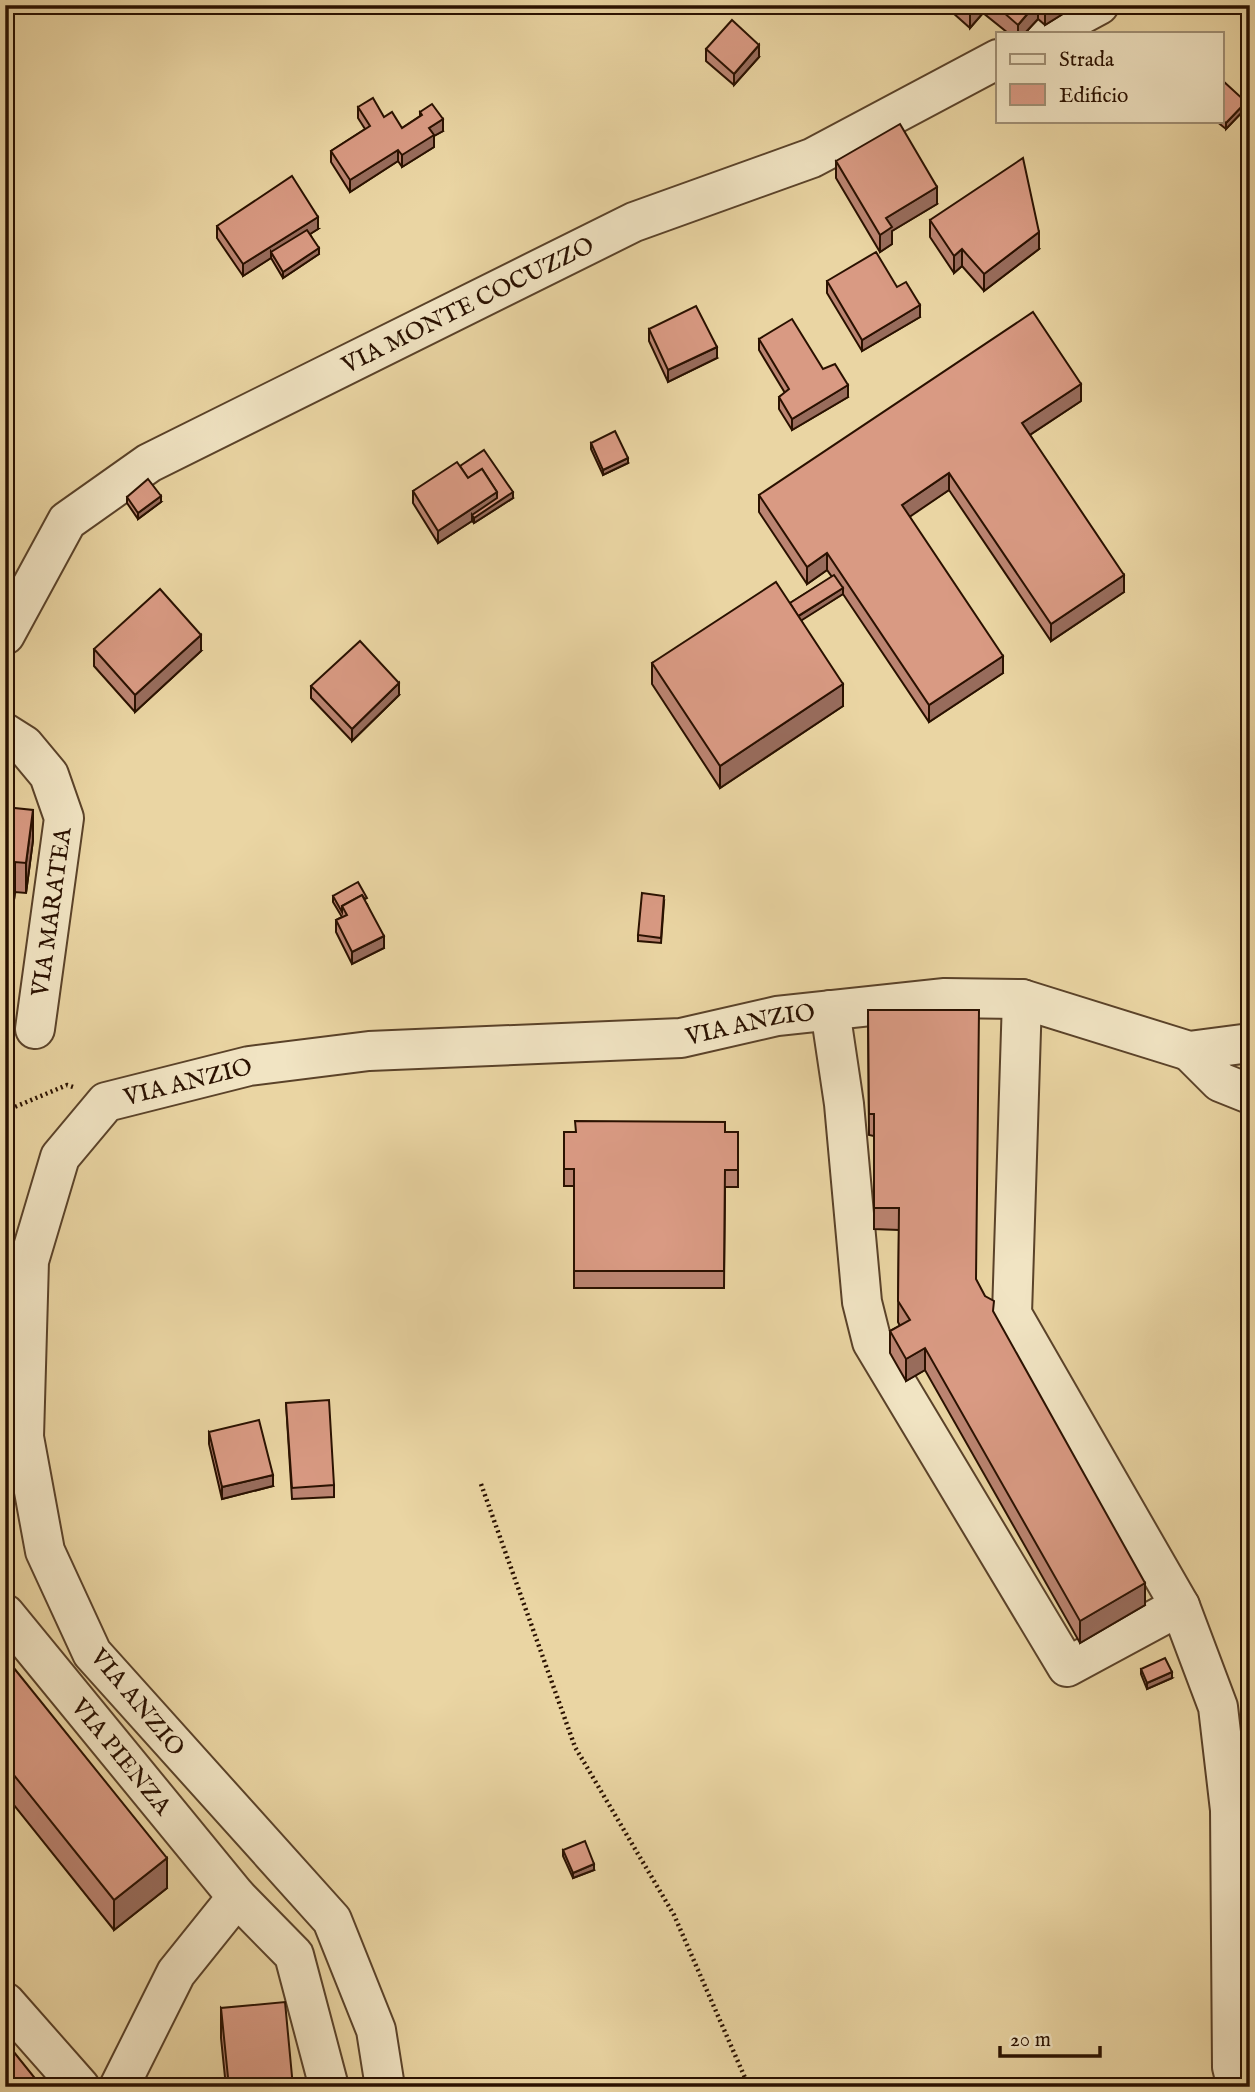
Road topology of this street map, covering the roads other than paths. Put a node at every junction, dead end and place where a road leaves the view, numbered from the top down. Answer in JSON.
{"nodes":[{"id":1,"x":1099,"y":5,"type":"edge"},
{"id":2,"x":1048,"y":32,"type":"edge"},
{"id":3,"x":996,"y":60,"type":"edge"},
{"id":4,"x":5,"y":635,"type":"edge"},
{"id":5,"x":5,"y":733,"type":"edge"},
{"id":6,"x":1022,"y":999,"type":"junction"},
{"id":7,"x":830,"y":1010,"type":"junction"},
{"id":8,"x":35,"y":1029,"type":"dead end"},
{"id":9,"x":1250,"y":1043,"type":"edge"},
{"id":10,"x":1189,"y":1051,"type":"junction"},
{"id":11,"x":1250,"y":1094,"type":"edge"},
{"id":12,"x":1180,"y":1606,"type":"junction"},
{"id":13,"x":5,"y":1614,"type":"edge"},
{"id":14,"x":237,"y":1897,"type":"junction"},
{"id":15,"x":5,"y":2002,"type":"edge"},
{"id":16,"x":80,"y":2087,"type":"edge"},
{"id":17,"x":119,"y":2087,"type":"edge"},
{"id":18,"x":329,"y":2087,"type":"edge"},
{"id":19,"x":385,"y":2087,"type":"edge"},
{"id":20,"x":1237,"y":2087,"type":"edge"}],
"edges":[{"from":1,"to":2,"type":"street"},
{"from":3,"to":4,"type":"street","name":"VIA MONTE COCUZZO"},
{"from":5,"to":8,"type":"street","name":"VIA MARATEA"},
{"from":6,"to":7,"type":"street","name":"VIA ANZIO"},
{"from":6,"to":10,"type":"street","name":"VIA ANZIO"},
{"from":6,"to":12,"type":"street"},
{"from":7,"to":12,"type":"street"},
{"from":7,"to":19,"type":"street","name":"VIA ANZIO"},
{"from":9,"to":10,"type":"street","name":"VIA ANZIO"},
{"from":10,"to":11,"type":"street"},
{"from":12,"to":20,"type":"street"},
{"from":13,"to":14,"type":"street","name":"VIA PIENZA"},
{"from":14,"to":17,"type":"street"},
{"from":14,"to":18,"type":"street","name":"VIA PIENZA"},
{"from":15,"to":16,"type":"street"}]}
